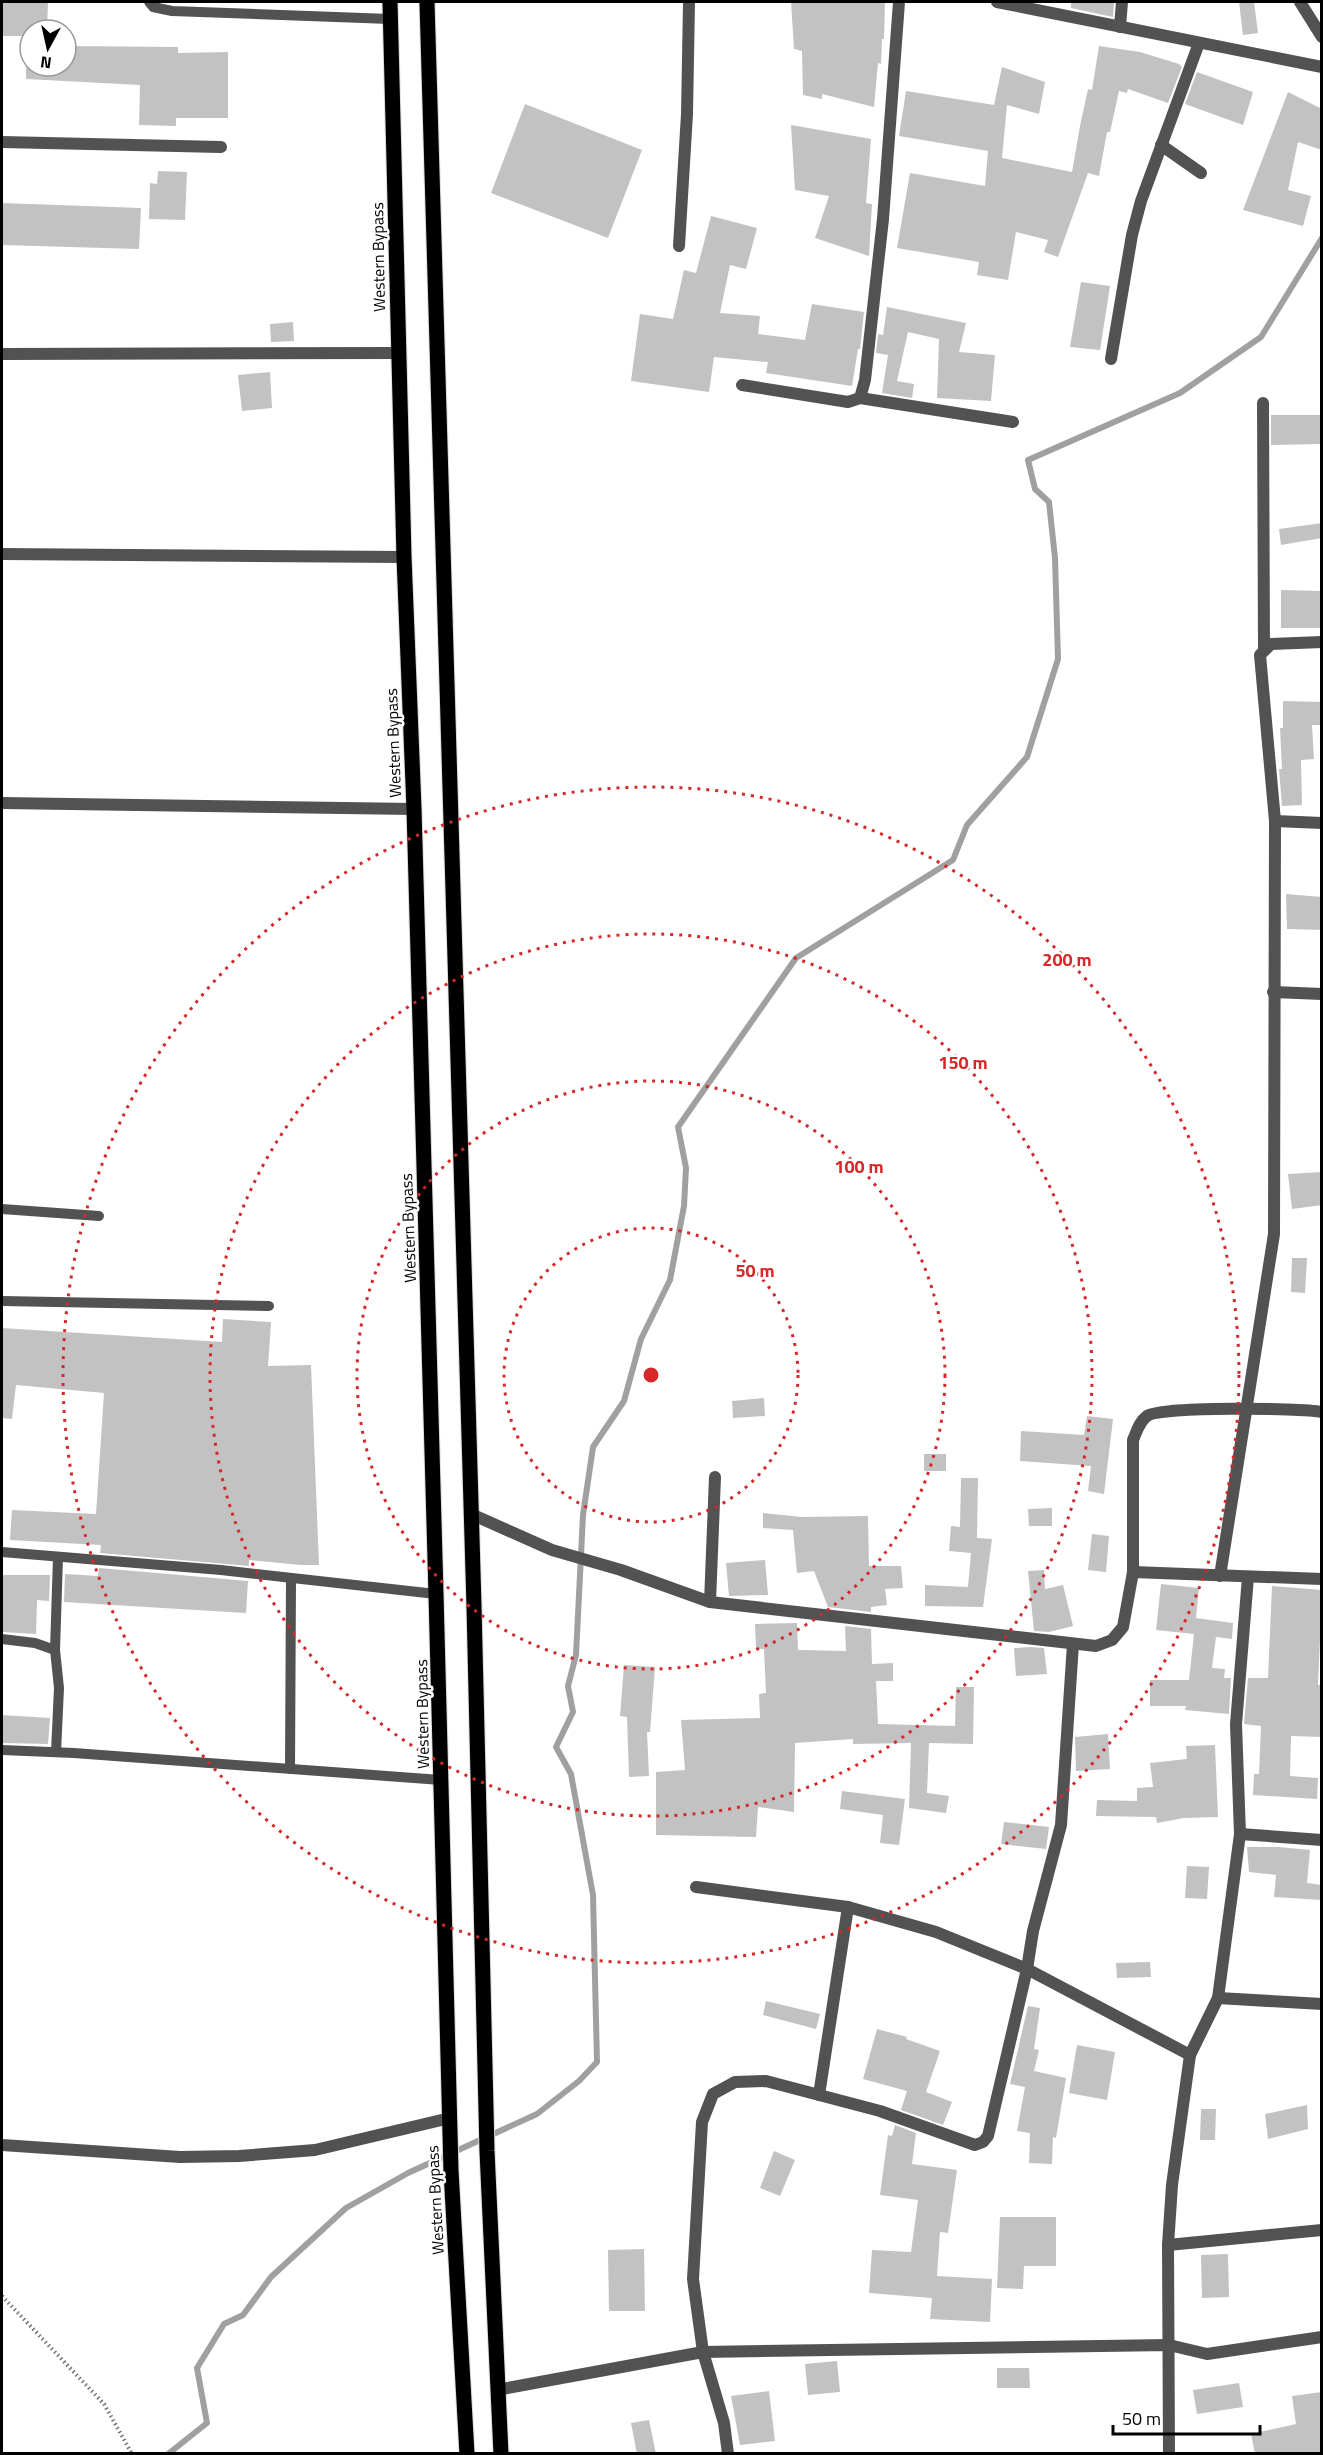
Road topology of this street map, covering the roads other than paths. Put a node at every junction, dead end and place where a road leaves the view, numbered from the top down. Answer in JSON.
{"nodes":[{"id":1,"x":149,"y":2,"type":"edge"},
{"id":2,"x":390,"y":2,"type":"edge"},
{"id":3,"x":427,"y":2,"type":"edge"},
{"id":4,"x":689,"y":2,"type":"edge"},
{"id":5,"x":899,"y":2,"type":"edge"},
{"id":6,"x":997,"y":2,"type":"edge"},
{"id":7,"x":1122,"y":2,"type":"edge"},
{"id":8,"x":1300,"y":2,"type":"edge"},
{"id":9,"x":390,"y":19,"type":"junction"},
{"id":10,"x":1120,"y":27,"type":"junction"},
{"id":11,"x":1322,"y":37,"type":"edge"},
{"id":12,"x":1199,"y":43,"type":"junction"},
{"id":13,"x":1322,"y":67,"type":"edge"},
{"id":14,"x":2,"y":142,"type":"edge"},
{"id":15,"x":1161,"y":145,"type":"junction"},
{"id":16,"x":221,"y":147,"type":"dead end"},
{"id":17,"x":1201,"y":172,"type":"dead end"},
{"id":18,"x":679,"y":246,"type":"dead end"},
{"id":19,"x":399,"y":353,"type":"junction"},
{"id":20,"x":2,"y":354,"type":"edge"},
{"id":21,"x":1111,"y":359,"type":"dead end"},
{"id":22,"x":742,"y":385,"type":"dead end"},
{"id":23,"x":860,"y":398,"type":"junction"},
{"id":24,"x":1263,"y":403,"type":"dead end"},
{"id":25,"x":1013,"y":422,"type":"dead end"},
{"id":26,"x":2,"y":554,"type":"edge"},
{"id":27,"x":404,"y":557,"type":"junction"},
{"id":28,"x":1322,"y":642,"type":"edge"},
{"id":29,"x":1264,"y":648,"type":"junction"},
{"id":30,"x":2,"y":803,"type":"edge"},
{"id":31,"x":414,"y":809,"type":"junction"},
{"id":32,"x":1275,"y":820,"type":"junction"},
{"id":33,"x":1322,"y":823,"type":"edge"},
{"id":34,"x":1274,"y":992,"type":"junction"},
{"id":35,"x":1322,"y":994,"type":"edge"},
{"id":36,"x":2,"y":1209,"type":"edge"},
{"id":37,"x":99,"y":1216,"type":"dead end"},
{"id":38,"x":2,"y":1301,"type":"edge"},
{"id":39,"x":268,"y":1306,"type":"dead end"},
{"id":40,"x":1245,"y":1409,"type":"junction"},
{"id":41,"x":1322,"y":1412,"type":"edge"},
{"id":42,"x":715,"y":1477,"type":"dead end"},
{"id":43,"x":471,"y":1514,"type":"junction"},
{"id":44,"x":2,"y":1552,"type":"edge"},
{"id":45,"x":58,"y":1557,"type":"junction"},
{"id":46,"x":1133,"y":1572,"type":"junction"},
{"id":47,"x":1220,"y":1576,"type":"junction"},
{"id":48,"x":1248,"y":1577,"type":"junction"},
{"id":49,"x":291,"y":1578,"type":"junction"},
{"id":50,"x":1322,"y":1579,"type":"edge"},
{"id":51,"x":436,"y":1594,"type":"junction"},
{"id":52,"x":710,"y":1602,"type":"junction"},
{"id":53,"x":2,"y":1639,"type":"edge"},
{"id":54,"x":1073,"y":1644,"type":"junction"},
{"id":55,"x":55,"y":1650,"type":"junction"},
{"id":56,"x":2,"y":1750,"type":"edge"},
{"id":57,"x":56,"y":1752,"type":"junction"},
{"id":58,"x":290,"y":1769,"type":"junction"},
{"id":59,"x":441,"y":1780,"type":"junction"},
{"id":60,"x":1240,"y":1834,"type":"junction"},
{"id":61,"x":1322,"y":1840,"type":"edge"},
{"id":62,"x":696,"y":1887,"type":"dead end"},
{"id":63,"x":848,"y":1906,"type":"junction"},
{"id":64,"x":1027,"y":1968,"type":"junction"},
{"id":65,"x":1218,"y":1998,"type":"junction"},
{"id":66,"x":1322,"y":2004,"type":"edge"},
{"id":67,"x":1190,"y":2055,"type":"junction"},
{"id":68,"x":819,"y":2095,"type":"junction"},
{"id":69,"x":450,"y":2118,"type":"junction"},
{"id":70,"x":2,"y":2145,"type":"edge"},
{"id":71,"x":1322,"y":2230,"type":"edge"},
{"id":72,"x":1168,"y":2245,"type":"junction"},
{"id":73,"x":1322,"y":2337,"type":"edge"},
{"id":74,"x":1169,"y":2345,"type":"junction"},
{"id":75,"x":703,"y":2352,"type":"junction"},
{"id":76,"x":497,"y":2390,"type":"junction"},
{"id":77,"x":467,"y":2454,"type":"edge"},
{"id":78,"x":501,"y":2454,"type":"edge"},
{"id":79,"x":728,"y":2454,"type":"edge"},
{"id":80,"x":1169,"y":2454,"type":"edge"}],
"edges":[{"from":1,"to":9,"type":"lane"},
{"from":2,"to":9,"type":"main road","name":"Western Bypass"},
{"from":3,"to":43,"type":"main road"},
{"from":4,"to":18,"type":"street"},
{"from":5,"to":23,"type":"street"},
{"from":6,"to":10,"type":"street"},
{"from":7,"to":10,"type":"street"},
{"from":8,"to":11,"type":"street"},
{"from":9,"to":19,"type":"main road","name":"Western Bypass"},
{"from":10,"to":12,"type":"street"},
{"from":12,"to":13,"type":"street"},
{"from":12,"to":15,"type":"street"},
{"from":14,"to":16,"type":"street"},
{"from":15,"to":17,"type":"street"},
{"from":15,"to":21,"type":"street"},
{"from":19,"to":20,"type":"street"},
{"from":19,"to":27,"type":"main road","name":"Western Bypass"},
{"from":22,"to":23,"type":"street"},
{"from":23,"to":25,"type":"street"},
{"from":24,"to":29,"type":"street"},
{"from":26,"to":27,"type":"street"},
{"from":27,"to":31,"type":"main road","name":"Western Bypass"},
{"from":28,"to":29,"type":"street"},
{"from":29,"to":32,"type":"street"},
{"from":30,"to":31,"type":"street"},
{"from":31,"to":51,"type":"main road","name":"Western Bypass"},
{"from":32,"to":33,"type":"street"},
{"from":32,"to":34,"type":"street"},
{"from":34,"to":35,"type":"street"},
{"from":34,"to":40,"type":"street"},
{"from":36,"to":37,"type":"lane"},
{"from":38,"to":39,"type":"lane"},
{"from":40,"to":41,"type":"street"},
{"from":40,"to":46,"type":"street"},
{"from":40,"to":47,"type":"street"},
{"from":42,"to":52,"type":"street"},
{"from":43,"to":52,"type":"street"},
{"from":43,"to":76,"type":"main road"},
{"from":44,"to":45,"type":"lane"},
{"from":45,"to":49,"type":"lane"},
{"from":45,"to":55,"type":"lane"},
{"from":46,"to":47,"type":"street"},
{"from":46,"to":54,"type":"street"},
{"from":47,"to":48,"type":"street"},
{"from":48,"to":50,"type":"street"},
{"from":48,"to":60,"type":"street"},
{"from":49,"to":51,"type":"lane"},
{"from":49,"to":58,"type":"lane"},
{"from":51,"to":59,"type":"main road","name":"Western Bypass"},
{"from":52,"to":54,"type":"street"},
{"from":53,"to":55,"type":"lane"},
{"from":54,"to":64,"type":"street"},
{"from":55,"to":57,"type":"lane"},
{"from":56,"to":57,"type":"lane"},
{"from":57,"to":58,"type":"lane"},
{"from":58,"to":59,"type":"lane"},
{"from":59,"to":69,"type":"main road","name":"Western Bypass"},
{"from":60,"to":61,"type":"street"},
{"from":60,"to":65,"type":"street"},
{"from":62,"to":63,"type":"street"},
{"from":63,"to":64,"type":"street"},
{"from":63,"to":68,"type":"street"},
{"from":64,"to":67,"type":"street"},
{"from":64,"to":68,"type":"street"},
{"from":65,"to":66,"type":"street"},
{"from":65,"to":67,"type":"street"},
{"from":67,"to":72,"type":"street"},
{"from":68,"to":75,"type":"street"},
{"from":69,"to":70,"type":"street"},
{"from":69,"to":77,"type":"main road","name":"Western Bypass"},
{"from":71,"to":72,"type":"street"},
{"from":72,"to":74,"type":"street"},
{"from":73,"to":74,"type":"street"},
{"from":74,"to":75,"type":"street"},
{"from":74,"to":80,"type":"street"},
{"from":75,"to":76,"type":"street"},
{"from":75,"to":79,"type":"street"},
{"from":76,"to":78,"type":"main road"}]}
